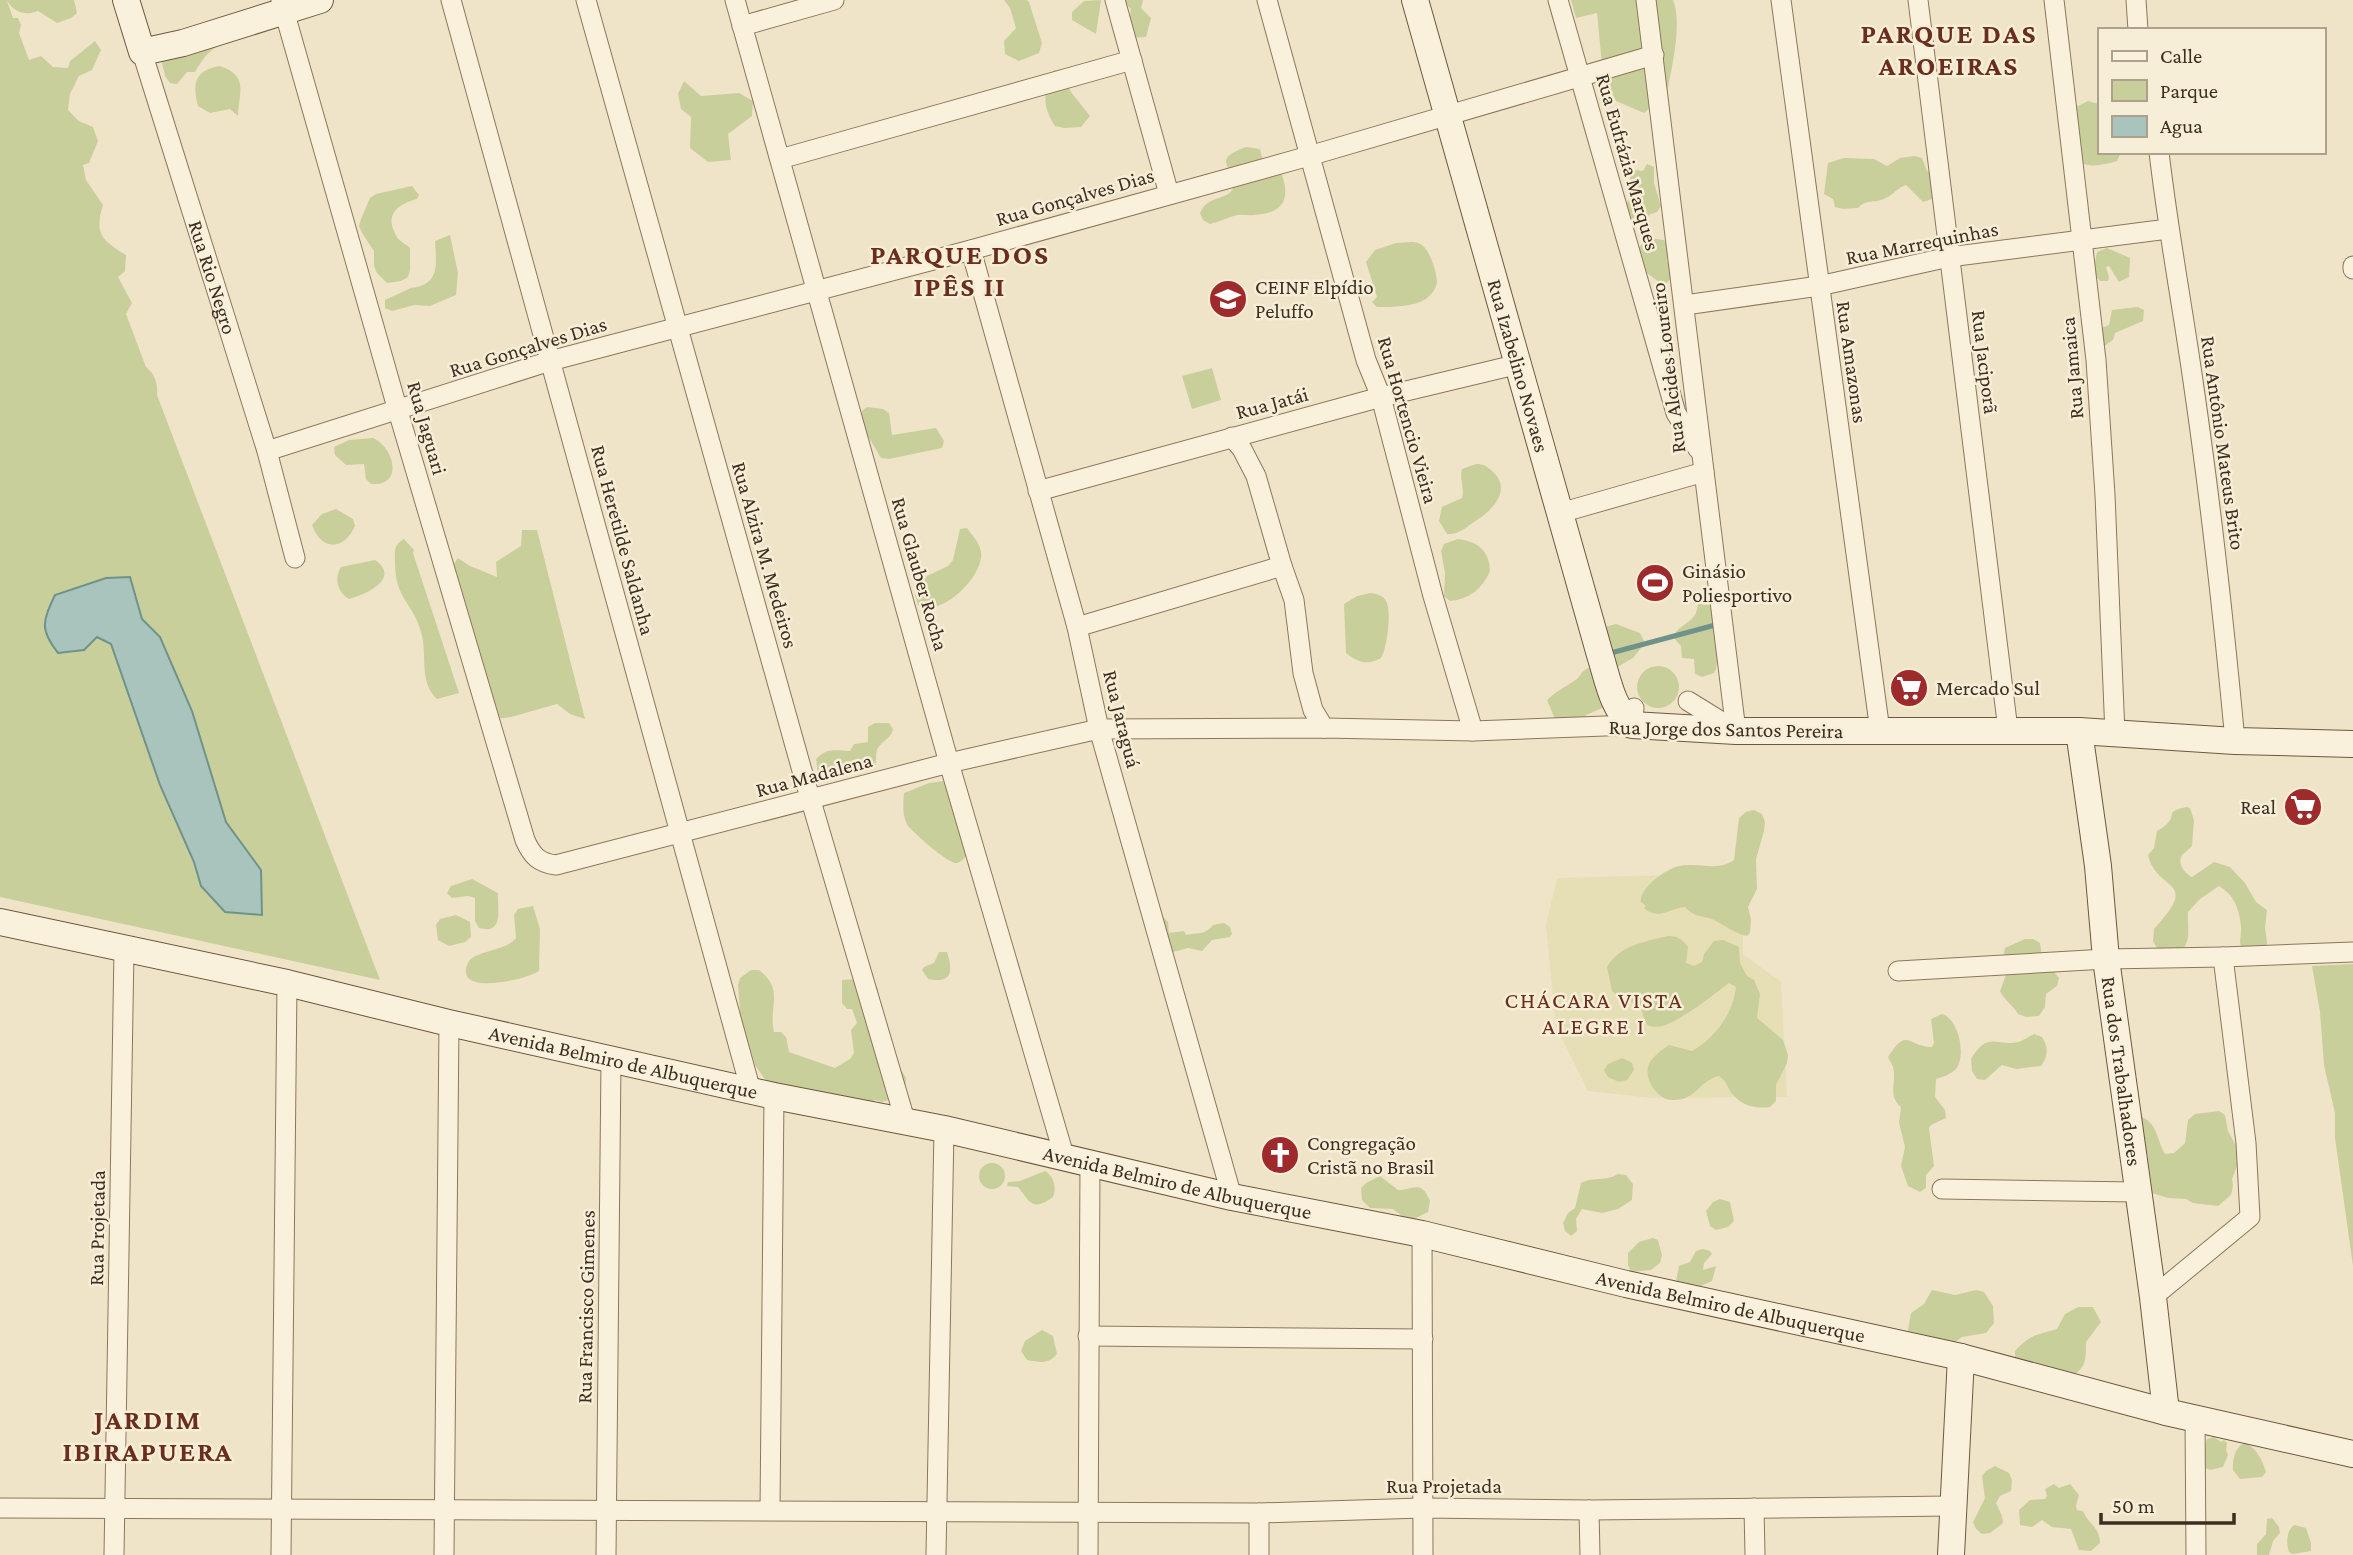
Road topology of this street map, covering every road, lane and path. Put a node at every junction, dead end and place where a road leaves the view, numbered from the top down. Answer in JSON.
{"nodes":[{"id":1,"x":126,"y":0,"type":"edge"},
{"id":2,"x":320,"y":0,"type":"edge"},
{"id":3,"x":451,"y":0,"type":"edge"},
{"id":4,"x":586,"y":0,"type":"edge"},
{"id":5,"x":735,"y":0,"type":"edge"},
{"id":6,"x":834,"y":0,"type":"edge"},
{"id":7,"x":1115,"y":0,"type":"edge"},
{"id":8,"x":1267,"y":0,"type":"edge"},
{"id":9,"x":1415,"y":0,"type":"edge"},
{"id":10,"x":1558,"y":0,"type":"edge"},
{"id":11,"x":1646,"y":0,"type":"edge"},
{"id":12,"x":1781,"y":0,"type":"edge"},
{"id":13,"x":1919,"y":0,"type":"edge"},
{"id":14,"x":2054,"y":0,"type":"edge"},
{"id":15,"x":2136,"y":0,"type":"edge"},
{"id":16,"x":283,"y":5,"type":"edge"},
{"id":17,"x":742,"y":26,"type":"junction"},
{"id":18,"x":2138,"y":28,"type":"edge"},
{"id":19,"x":142,"y":52,"type":"junction"},
{"id":20,"x":1654,"y":55,"type":"junction"},
{"id":21,"x":1132,"y":60,"type":"junction"},
{"id":22,"x":1580,"y":78,"type":"junction"},
{"id":23,"x":1448,"y":116,"type":"junction"},
{"id":24,"x":2159,"y":154,"type":"edge"},
{"id":25,"x":1309,"y":156,"type":"junction"},
{"id":26,"x":780,"y":159,"type":"junction"},
{"id":27,"x":1169,"y":194,"type":"junction"},
{"id":28,"x":2168,"y":229,"type":"junction"},
{"id":29,"x":2081,"y":240,"type":"junction"},
{"id":30,"x":971,"y":250,"type":"junction"},
{"id":31,"x":1950,"y":257,"type":"junction"},
{"id":32,"x":1819,"y":286,"type":"junction"},
{"id":33,"x":817,"y":292,"type":"junction"},
{"id":34,"x":1685,"y":305,"type":"junction"},
{"id":35,"x":678,"y":327,"type":"junction"},
{"id":36,"x":550,"y":361,"type":"junction"},
{"id":37,"x":1519,"y":364,"type":"junction"},
{"id":38,"x":1381,"y":397,"type":"junction"},
{"id":39,"x":398,"y":411,"type":"junction"},
{"id":40,"x":1232,"y":437,"type":"junction"},
{"id":41,"x":267,"y":451,"type":"junction"},
{"id":42,"x":1702,"y":463,"type":"junction"},
{"id":43,"x":1038,"y":491,"type":"junction"},
{"id":44,"x":1560,"y":513,"type":"junction"},
{"id":45,"x":295,"y":558,"type":"dead end"},
{"id":46,"x":1282,"y":566,"type":"junction"},
{"id":47,"x":1077,"y":626,"type":"junction"},
{"id":48,"x":1688,"y":701,"type":"dead end"},
{"id":49,"x":1633,"y":716,"type":"junction"},
{"id":50,"x":1324,"y":728,"type":"junction"},
{"id":51,"x":1099,"y":729,"type":"junction"},
{"id":52,"x":2008,"y":730,"type":"junction"},
{"id":53,"x":2079,"y":730,"type":"junction"},
{"id":54,"x":1736,"y":731,"type":"junction"},
{"id":55,"x":1880,"y":731,"type":"junction"},
{"id":56,"x":1473,"y":732,"type":"junction"},
{"id":57,"x":2115,"y":734,"type":"junction"},
{"id":58,"x":2235,"y":741,"type":"junction"},
{"id":59,"x":2353,"y":744,"type":"edge"},
{"id":60,"x":950,"y":763,"type":"junction"},
{"id":61,"x":811,"y":799,"type":"junction"},
{"id":62,"x":680,"y":833,"type":"junction"},
{"id":63,"x":541,"y":862,"type":"joint"},
{"id":64,"x":0,"y":922,"type":"edge"},
{"id":65,"x":124,"y":949,"type":"junction"},
{"id":66,"x":2353,"y":951,"type":"edge"},
{"id":67,"x":2223,"y":957,"type":"junction"},
{"id":68,"x":2106,"y":959,"type":"junction"},
{"id":69,"x":1898,"y":971,"type":"dead end"},
{"id":70,"x":287,"y":983,"type":"junction"},
{"id":71,"x":449,"y":1023,"type":"junction"},
{"id":72,"x":611,"y":1060,"type":"junction"},
{"id":73,"x":763,"y":1094,"type":"junction"},
{"id":74,"x":905,"y":1120,"type":"junction"},
{"id":75,"x":944,"y":1129,"type":"junction"},
{"id":76,"x":1077,"y":1161,"type":"junction"},
{"id":77,"x":1942,"y":1189,"type":"dead end"},
{"id":78,"x":2137,"y":1192,"type":"junction"},
{"id":79,"x":1232,"y":1197,"type":"junction"},
{"id":80,"x":1422,"y":1234,"type":"junction"},
{"id":81,"x":2153,"y":1297,"type":"junction"},
{"id":82,"x":1088,"y":1336,"type":"junction"},
{"id":83,"x":1423,"y":1339,"type":"junction"},
{"id":84,"x":1961,"y":1357,"type":"junction"},
{"id":85,"x":2166,"y":1412,"type":"junction"},
{"id":86,"x":2195,"y":1418,"type":"junction"},
{"id":87,"x":2353,"y":1454,"type":"edge"},
{"id":88,"x":1952,"y":1507,"type":"junction"},
{"id":89,"x":0,"y":1508,"type":"edge"},
{"id":90,"x":115,"y":1508,"type":"junction"},
{"id":91,"x":282,"y":1508,"type":"junction"},
{"id":92,"x":1422,"y":1508,"type":"junction"},
{"id":93,"x":1754,"y":1508,"type":"junction"},
{"id":94,"x":444,"y":1509,"type":"junction"},
{"id":95,"x":607,"y":1510,"type":"junction"},
{"id":96,"x":769,"y":1510,"type":"junction"},
{"id":97,"x":1589,"y":1510,"type":"junction"},
{"id":98,"x":937,"y":1511,"type":"junction"},
{"id":99,"x":1087,"y":1511,"type":"junction"},
{"id":100,"x":1259,"y":1513,"type":"junction"},
{"id":101,"x":114,"y":1555,"type":"edge"},
{"id":102,"x":281,"y":1555,"type":"edge"},
{"id":103,"x":444,"y":1555,"type":"edge"},
{"id":104,"x":606,"y":1555,"type":"edge"},
{"id":105,"x":936,"y":1555,"type":"edge"},
{"id":106,"x":1088,"y":1555,"type":"edge"},
{"id":107,"x":1259,"y":1555,"type":"edge"},
{"id":108,"x":1423,"y":1555,"type":"edge"},
{"id":109,"x":1590,"y":1555,"type":"edge"},
{"id":110,"x":1755,"y":1555,"type":"edge"},
{"id":111,"x":1951,"y":1555,"type":"edge"},
{"id":112,"x":2196,"y":1555,"type":"edge"}],
"edges":[{"from":1,"to":19,"type":"street","name":"Rua Rio Negro"},
{"from":2,"to":16,"type":"street"},
{"from":3,"to":36,"type":"street","name":"Rua Heretilde Saldanha"},
{"from":4,"to":35,"type":"street","name":"Rua Alzira M. Medeiros"},
{"from":5,"to":17,"type":"street","name":"Rua Glauber Rocha"},
{"from":6,"to":17,"type":"street"},
{"from":7,"to":21,"type":"street"},
{"from":8,"to":25,"type":"street","name":"Rua Hortencio Vieira"},
{"from":9,"to":23,"type":"street","name":"Rua Izabelino Novaes"},
{"from":10,"to":22,"type":"street","name":"Rua Eufrázia Marques"},
{"from":11,"to":20,"type":"street","name":"Rua Alcides Loureiro"},
{"from":12,"to":32,"type":"street","name":"Rua Amazonas"},
{"from":13,"to":31,"type":"street","name":"Rua Jaciporã"},
{"from":14,"to":29,"type":"street","name":"Rua Jamaica"},
{"from":15,"to":18,"type":"street"},
{"from":16,"to":19,"type":"street"},
{"from":16,"to":39,"type":"street","name":"Rua Jaguari"},
{"from":17,"to":26,"type":"street","name":"Rua Glauber Rocha"},
{"from":19,"to":41,"type":"street","name":"Rua Rio Negro"},
{"from":20,"to":22,"type":"street","name":"Rua Gonçalves Dias"},
{"from":20,"to":34,"type":"street","name":"Rua Alcides Loureiro"},
{"from":21,"to":26,"type":"street"},
{"from":21,"to":27,"type":"street"},
{"from":22,"to":23,"type":"street","name":"Rua Gonçalves Dias"},
{"from":22,"to":42,"type":"street","name":"Rua Eufrázia Marques"},
{"from":23,"to":25,"type":"street","name":"Rua Gonçalves Dias"},
{"from":23,"to":37,"type":"street","name":"Rua Izabelino Novaes"},
{"from":24,"to":28,"type":"street","name":"Rua Antônio Mateus Brito"},
{"from":25,"to":27,"type":"street","name":"Rua Gonçalves Dias"},
{"from":25,"to":38,"type":"street","name":"Rua Hortencio Vieira"},
{"from":26,"to":33,"type":"street","name":"Rua Glauber Rocha"},
{"from":27,"to":30,"type":"street","name":"Rua Gonçalves Dias"},
{"from":28,"to":29,"type":"street","name":"Rua Marrequinhas"},
{"from":28,"to":58,"type":"street","name":"Rua Antônio Mateus Brito"},
{"from":29,"to":31,"type":"street","name":"Rua Marrequinhas"},
{"from":29,"to":57,"type":"street","name":"Rua Jamaica"},
{"from":30,"to":33,"type":"street","name":"Rua Gonçalves Dias"},
{"from":30,"to":43,"type":"street","name":"Rua Jaraguá"},
{"from":31,"to":32,"type":"street","name":"Rua Marrequinhas"},
{"from":31,"to":52,"type":"street","name":"Rua Jaciporã"},
{"from":32,"to":34,"type":"street","name":"Rua Marrequinhas"},
{"from":32,"to":55,"type":"street","name":"Rua Amazonas"},
{"from":33,"to":35,"type":"street","name":"Rua Gonçalves Dias"},
{"from":33,"to":60,"type":"street","name":"Rua Glauber Rocha"},
{"from":34,"to":42,"type":"street","name":"Rua Alcides Loureiro"},
{"from":35,"to":36,"type":"street","name":"Rua Gonçalves Dias"},
{"from":35,"to":61,"type":"street","name":"Rua Alzira M. Medeiros"},
{"from":36,"to":39,"type":"street","name":"Rua Gonçalves Dias"},
{"from":36,"to":62,"type":"street","name":"Rua Heretilde Saldanha"},
{"from":37,"to":38,"type":"street","name":"Rua Jatái"},
{"from":37,"to":44,"type":"street","name":"Rua Izabelino Novaes"},
{"from":38,"to":40,"type":"street","name":"Rua Jatái"},
{"from":38,"to":56,"type":"street","name":"Rua Hortencio Vieira"},
{"from":39,"to":41,"type":"street","name":"Rua Gonçalves Dias"},
{"from":39,"to":63,"type":"street","name":"Rua Jaguari"},
{"from":40,"to":43,"type":"street","name":"Rua Jatái"},
{"from":40,"to":46,"type":"street"},
{"from":41,"to":45,"type":"street","name":"Rua Rio Negro"},
{"from":42,"to":44,"type":"street"},
{"from":42,"to":54,"type":"street","name":"Rua Alcides Loureiro"},
{"from":43,"to":47,"type":"street","name":"Rua Jaraguá"},
{"from":44,"to":49,"type":"street","name":"Rua Izabelino Novaes"},
{"from":46,"to":47,"type":"street"},
{"from":46,"to":50,"type":"street"},
{"from":47,"to":51,"type":"street","name":"Rua Jaraguá"},
{"from":48,"to":54,"type":"street"},
{"from":49,"to":54,"type":"street","name":"Rua Jorge dos Santos Pereira"},
{"from":49,"to":56,"type":"street","name":"Rua Jorge dos Santos Pereira"},
{"from":50,"to":51,"type":"street","name":"Rua Jorge dos Santos Pereira"},
{"from":50,"to":56,"type":"street","name":"Rua Jorge dos Santos Pereira"},
{"from":51,"to":60,"type":"street","name":"Rua Madalena"},
{"from":51,"to":79,"type":"street","name":"Rua Jaraguá"},
{"from":52,"to":53,"type":"street","name":"Rua Jorge dos Santos Pereira"},
{"from":52,"to":55,"type":"street","name":"Rua Jorge dos Santos Pereira"},
{"from":53,"to":57,"type":"street","name":"Rua Jorge dos Santos Pereira"},
{"from":53,"to":68,"type":"street","name":"Rua dos Trabalhadores"},
{"from":54,"to":55,"type":"street","name":"Rua Jorge dos Santos Pereira"},
{"from":57,"to":58,"type":"street","name":"Rua Jorge dos Santos Pereira"},
{"from":58,"to":59,"type":"street","name":"Rua Jorge dos Santos Pereira"},
{"from":60,"to":61,"type":"street","name":"Rua Madalena"},
{"from":60,"to":76,"type":"street","name":"Rua Glauber Rocha"},
{"from":61,"to":62,"type":"street","name":"Rua Madalena"},
{"from":61,"to":74,"type":"street","name":"Rua Alzira M. Medeiros"},
{"from":62,"to":63,"type":"street","name":"Rua Madalena"},
{"from":62,"to":73,"type":"street","name":"Rua Heretilde Saldanha"},
{"from":64,"to":65,"type":"street","name":"Avenida Belmiro de Albuquerque"},
{"from":65,"to":70,"type":"street","name":"Avenida Belmiro de Albuquerque"},
{"from":65,"to":90,"type":"street","name":"Rua Projetada"},
{"from":66,"to":67,"type":"street"},
{"from":67,"to":68,"type":"street"},
{"from":67,"to":81,"type":"street"},
{"from":68,"to":69,"type":"street"},
{"from":68,"to":78,"type":"street","name":"Rua dos Trabalhadores"},
{"from":70,"to":71,"type":"street","name":"Avenida Belmiro de Albuquerque"},
{"from":70,"to":91,"type":"street"},
{"from":71,"to":72,"type":"street","name":"Avenida Belmiro de Albuquerque"},
{"from":71,"to":94,"type":"street"},
{"from":72,"to":73,"type":"street","name":"Avenida Belmiro de Albuquerque"},
{"from":72,"to":95,"type":"street","name":"Rua Francisco Gimenes"},
{"from":73,"to":74,"type":"street","name":"Avenida Belmiro de Albuquerque"},
{"from":73,"to":96,"type":"street"},
{"from":74,"to":75,"type":"street","name":"Avenida Belmiro de Albuquerque"},
{"from":75,"to":76,"type":"street","name":"Avenida Belmiro de Albuquerque"},
{"from":75,"to":98,"type":"street"},
{"from":76,"to":79,"type":"street","name":"Avenida Belmiro de Albuquerque"},
{"from":76,"to":82,"type":"street","name":"Rua Glauber Rocha"},
{"from":77,"to":78,"type":"street"},
{"from":78,"to":81,"type":"street","name":"Rua dos Trabalhadores"},
{"from":79,"to":80,"type":"street","name":"Avenida Belmiro de Albuquerque"},
{"from":80,"to":83,"type":"street"},
{"from":80,"to":84,"type":"street","name":"Avenida Belmiro de Albuquerque"},
{"from":81,"to":85,"type":"street","name":"Rua dos Trabalhadores"},
{"from":82,"to":83,"type":"street"},
{"from":82,"to":99,"type":"street","name":"Rua Glauber Rocha"},
{"from":83,"to":92,"type":"street"},
{"from":84,"to":85,"type":"street","name":"Avenida Belmiro de Albuquerque"},
{"from":84,"to":88,"type":"street"},
{"from":85,"to":86,"type":"street","name":"Avenida Belmiro de Albuquerque"},
{"from":86,"to":87,"type":"street","name":"Avenida Belmiro de Albuquerque"},
{"from":86,"to":112,"type":"street"},
{"from":88,"to":93,"type":"street","name":"Rua Projetada"},
{"from":88,"to":111,"type":"street"},
{"from":89,"to":90,"type":"street","name":"Rua Projetada"},
{"from":90,"to":91,"type":"street","name":"Rua Projetada"},
{"from":90,"to":101,"type":"street","name":"Rua Projetada"},
{"from":91,"to":94,"type":"street","name":"Rua Projetada"},
{"from":91,"to":102,"type":"street"},
{"from":92,"to":97,"type":"street","name":"Rua Projetada"},
{"from":92,"to":100,"type":"street","name":"Rua Projetada"},
{"from":92,"to":108,"type":"street"},
{"from":93,"to":97,"type":"street","name":"Rua Projetada"},
{"from":93,"to":110,"type":"street"},
{"from":94,"to":95,"type":"street","name":"Rua Projetada"},
{"from":94,"to":103,"type":"street"},
{"from":95,"to":96,"type":"street","name":"Rua Projetada"},
{"from":95,"to":104,"type":"street","name":"Rua Francisco Gimenes"},
{"from":96,"to":98,"type":"street","name":"Rua Projetada"},
{"from":97,"to":109,"type":"street"},
{"from":98,"to":99,"type":"street","name":"Rua Projetada"},
{"from":98,"to":105,"type":"street"},
{"from":99,"to":100,"type":"street","name":"Rua Projetada"},
{"from":99,"to":106,"type":"street","name":"Rua Glauber Rocha"},
{"from":100,"to":107,"type":"street"}]}
